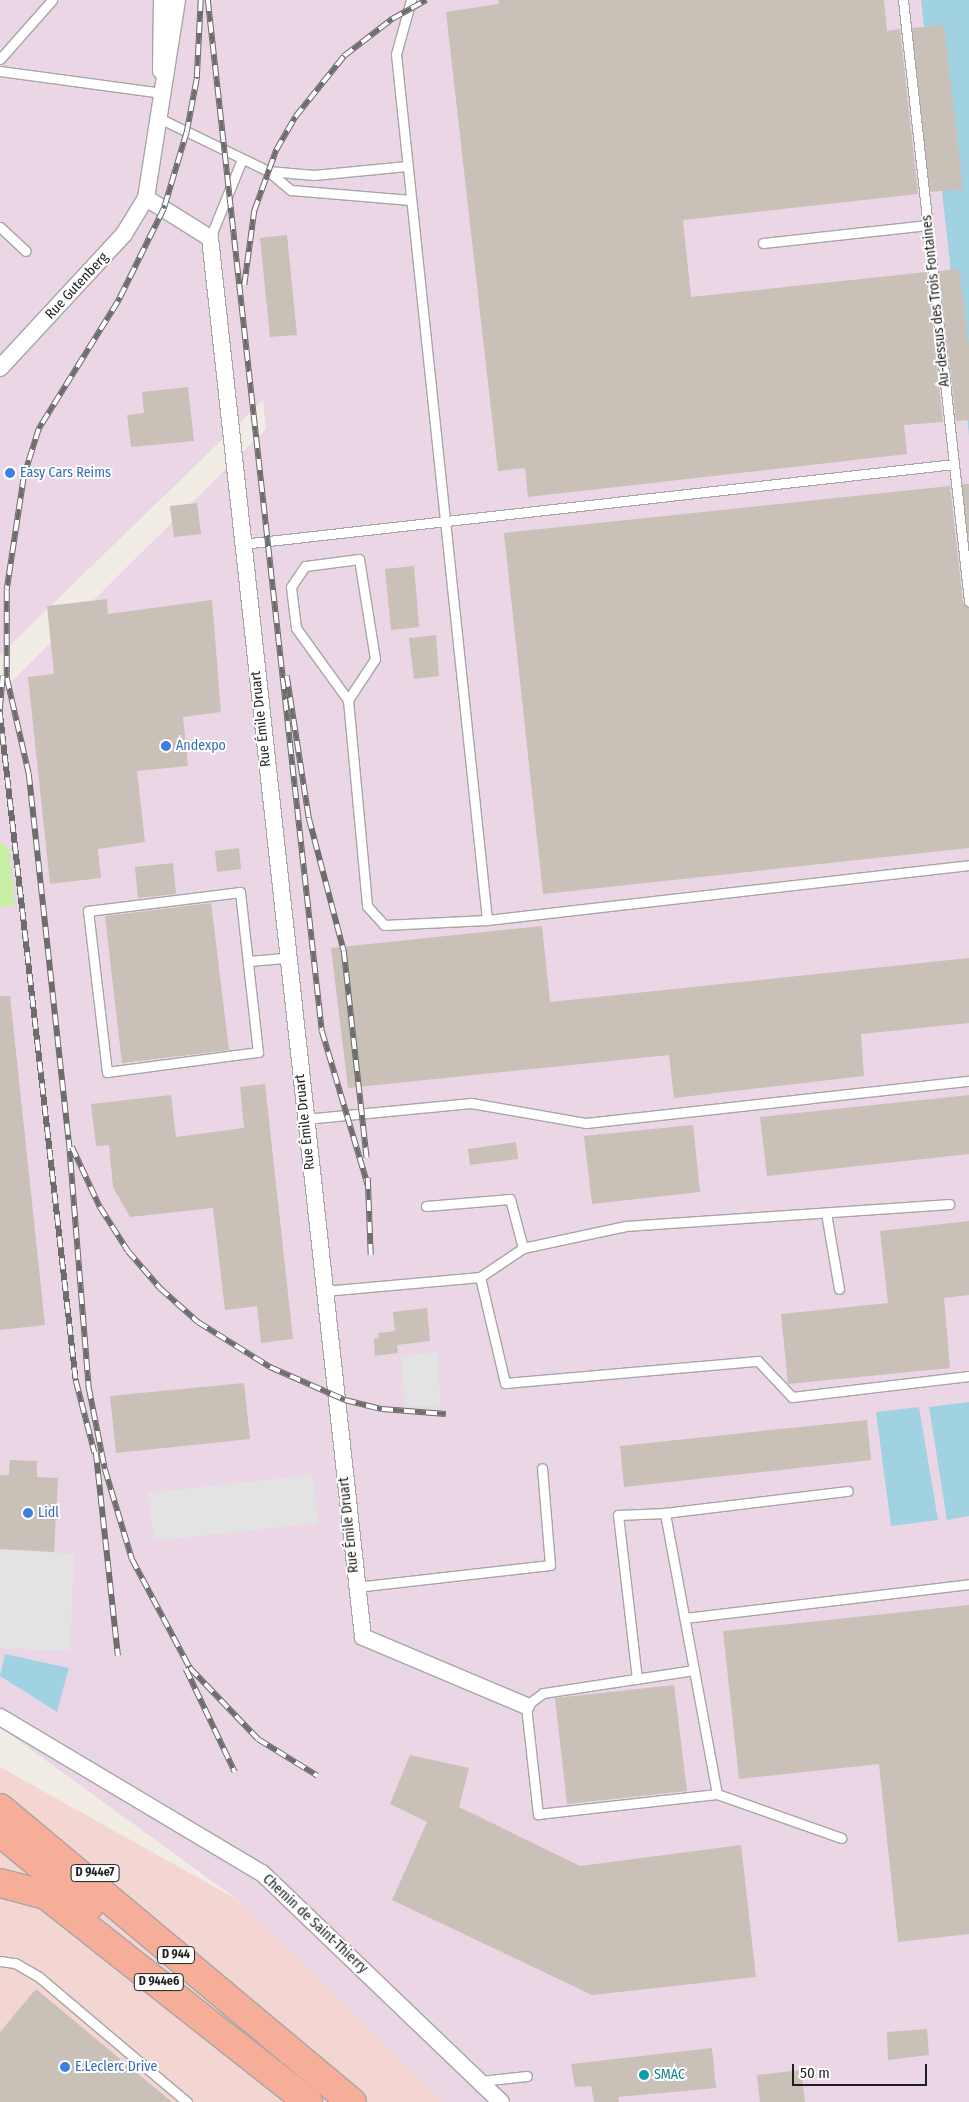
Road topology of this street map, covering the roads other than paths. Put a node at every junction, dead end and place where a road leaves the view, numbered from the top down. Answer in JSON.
{"nodes":[{"id":1,"x":52,"y":0,"type":"edge"},
{"id":2,"x":162,"y":0,"type":"edge"},
{"id":3,"x":177,"y":0,"type":"edge"},
{"id":4,"x":411,"y":0,"type":"edge"},
{"id":5,"x":903,"y":0,"type":"edge"},
{"id":6,"x":0,"y":59,"type":"edge"},
{"id":7,"x":0,"y":71,"type":"edge"},
{"id":8,"x":163,"y":93,"type":"junction"},
{"id":9,"x":161,"y":119,"type":"junction"},
{"id":10,"x":242,"y":158,"type":"junction"},
{"id":11,"x":407,"y":166,"type":"junction"},
{"id":12,"x":268,"y":171,"type":"junction"},
{"id":13,"x":146,"y":198,"type":"junction"},
{"id":14,"x":410,"y":200,"type":"junction"},
{"id":15,"x":928,"y":225,"type":"junction"},
{"id":16,"x":0,"y":227,"type":"edge"},
{"id":17,"x":210,"y":238,"type":"junction"},
{"id":18,"x":763,"y":243,"type":"dead end"},
{"id":19,"x":26,"y":251,"type":"dead end"},
{"id":20,"x":0,"y":368,"type":"edge"},
{"id":21,"x":954,"y":464,"type":"junction"},
{"id":22,"x":444,"y":520,"type":"junction"},
{"id":23,"x":242,"y":544,"type":"junction"},
{"id":24,"x":969,"y":602,"type":"edge"},
{"id":25,"x":348,"y":700,"type":"junction"},
{"id":26,"x":969,"y":865,"type":"edge"},
{"id":27,"x":487,"y":920,"type":"junction"},
{"id":28,"x":286,"y":958,"type":"junction"},
{"id":29,"x":249,"y":961,"type":"junction"},
{"id":30,"x":969,"y":1082,"type":"edge"},
{"id":31,"x":305,"y":1119,"type":"junction"},
{"id":32,"x":949,"y":1204,"type":"dead end"},
{"id":33,"x":426,"y":1206,"type":"dead end"},
{"id":34,"x":826,"y":1213,"type":"junction"},
{"id":35,"x":523,"y":1248,"type":"junction"},
{"id":36,"x":480,"y":1277,"type":"junction"},
{"id":37,"x":840,"y":1289,"type":"dead end"},
{"id":38,"x":324,"y":1292,"type":"junction"},
{"id":39,"x":969,"y":1376,"type":"edge"},
{"id":40,"x":542,"y":1468,"type":"dead end"},
{"id":41,"x":848,"y":1491,"type":"dead end"},
{"id":42,"x":665,"y":1512,"type":"junction"},
{"id":43,"x":969,"y":1584,"type":"edge"},
{"id":44,"x":356,"y":1587,"type":"junction"},
{"id":45,"x":684,"y":1618,"type":"junction"},
{"id":46,"x":694,"y":1670,"type":"junction"},
{"id":47,"x":637,"y":1679,"type":"junction"},
{"id":48,"x":526,"y":1706,"type":"junction"},
{"id":49,"x":0,"y":1717,"type":"edge"},
{"id":50,"x":0,"y":1788,"type":"edge"},
{"id":51,"x":717,"y":1794,"type":"junction"},
{"id":52,"x":0,"y":1808,"type":"edge"},
{"id":53,"x":0,"y":1832,"type":"edge"},
{"id":54,"x":841,"y":1838,"type":"dead end"},
{"id":55,"x":0,"y":1883,"type":"edge"},
{"id":56,"x":0,"y":1961,"type":"edge"},
{"id":57,"x":185,"y":1963,"type":"junction"},
{"id":58,"x":527,"y":2076,"type":"dead end"},
{"id":59,"x":479,"y":2081,"type":"junction"},
{"id":60,"x":187,"y":2102,"type":"edge"},
{"id":61,"x":308,"y":2102,"type":"edge"},
{"id":62,"x":322,"y":2102,"type":"edge"},
{"id":63,"x":352,"y":2102,"type":"edge"},
{"id":64,"x":501,"y":2102,"type":"edge"}],
"edges":[{"from":1,"to":6,"type":"lane"},
{"from":2,"to":8,"type":"street"},
{"from":3,"to":8,"type":"street"},
{"from":4,"to":11,"type":"lane"},
{"from":5,"to":15,"type":"lane","name":"Au-dessus des Trois Fontaines"},
{"from":7,"to":8,"type":"lane"},
{"from":8,"to":9,"type":"street"},
{"from":9,"to":10,"type":"lane"},
{"from":9,"to":13,"type":"street"},
{"from":10,"to":12,"type":"lane"},
{"from":10,"to":17,"type":"lane"},
{"from":11,"to":12,"type":"lane"},
{"from":11,"to":14,"type":"lane"},
{"from":12,"to":14,"type":"lane"},
{"from":13,"to":17,"type":"street"},
{"from":13,"to":20,"type":"street","name":"Rue Gutenberg"},
{"from":14,"to":22,"type":"lane"},
{"from":15,"to":18,"type":"lane"},
{"from":15,"to":21,"type":"lane","name":"Au-dessus des Trois Fontaines"},
{"from":16,"to":19,"type":"lane"},
{"from":17,"to":23,"type":"street","name":"Rue Émile Druart"},
{"from":21,"to":22,"type":"lane"},
{"from":21,"to":24,"type":"lane","name":"Au-dessus des Trois Fontaines"},
{"from":22,"to":23,"type":"lane"},
{"from":22,"to":27,"type":"lane"},
{"from":23,"to":28,"type":"street","name":"Rue Émile Druart"},
{"from":25,"to":25,"type":"lane"},
{"from":25,"to":27,"type":"lane"},
{"from":26,"to":27,"type":"lane"},
{"from":28,"to":29,"type":"lane"},
{"from":28,"to":31,"type":"street","name":"Rue Émile Druart"},
{"from":29,"to":29,"type":"lane"},
{"from":30,"to":31,"type":"lane"},
{"from":31,"to":38,"type":"street","name":"Rue Émile Druart"},
{"from":32,"to":34,"type":"lane"},
{"from":33,"to":35,"type":"lane"},
{"from":34,"to":35,"type":"lane"},
{"from":34,"to":37,"type":"lane"},
{"from":35,"to":36,"type":"lane"},
{"from":36,"to":38,"type":"lane"},
{"from":36,"to":39,"type":"lane"},
{"from":38,"to":44,"type":"street","name":"Rue Émile Druart"},
{"from":40,"to":44,"type":"lane"},
{"from":41,"to":42,"type":"lane"},
{"from":42,"to":45,"type":"lane"},
{"from":42,"to":47,"type":"lane"},
{"from":43,"to":45,"type":"lane"},
{"from":44,"to":48,"type":"street","name":"Rue Émile Druart"},
{"from":45,"to":46,"type":"lane"},
{"from":46,"to":47,"type":"lane"},
{"from":46,"to":51,"type":"lane"},
{"from":47,"to":48,"type":"lane"},
{"from":48,"to":51,"type":"lane"},
{"from":49,"to":59,"type":"street","name":"Chemin de Saint-Thierry"},
{"from":50,"to":57,"type":"highway","number":"D 944e7"},
{"from":51,"to":54,"type":"lane"},
{"from":52,"to":57,"type":"highway","number":"D 944"},
{"from":53,"to":62,"type":"highway","number":"D 944"},
{"from":55,"to":61,"type":"highway","number":"D 944e6"},
{"from":56,"to":60,"type":"lane"},
{"from":57,"to":63,"type":"highway","number":"D 944"},
{"from":58,"to":59,"type":"lane"},
{"from":59,"to":64,"type":"street","name":"Chemin de Saint-Thierry"}]}
